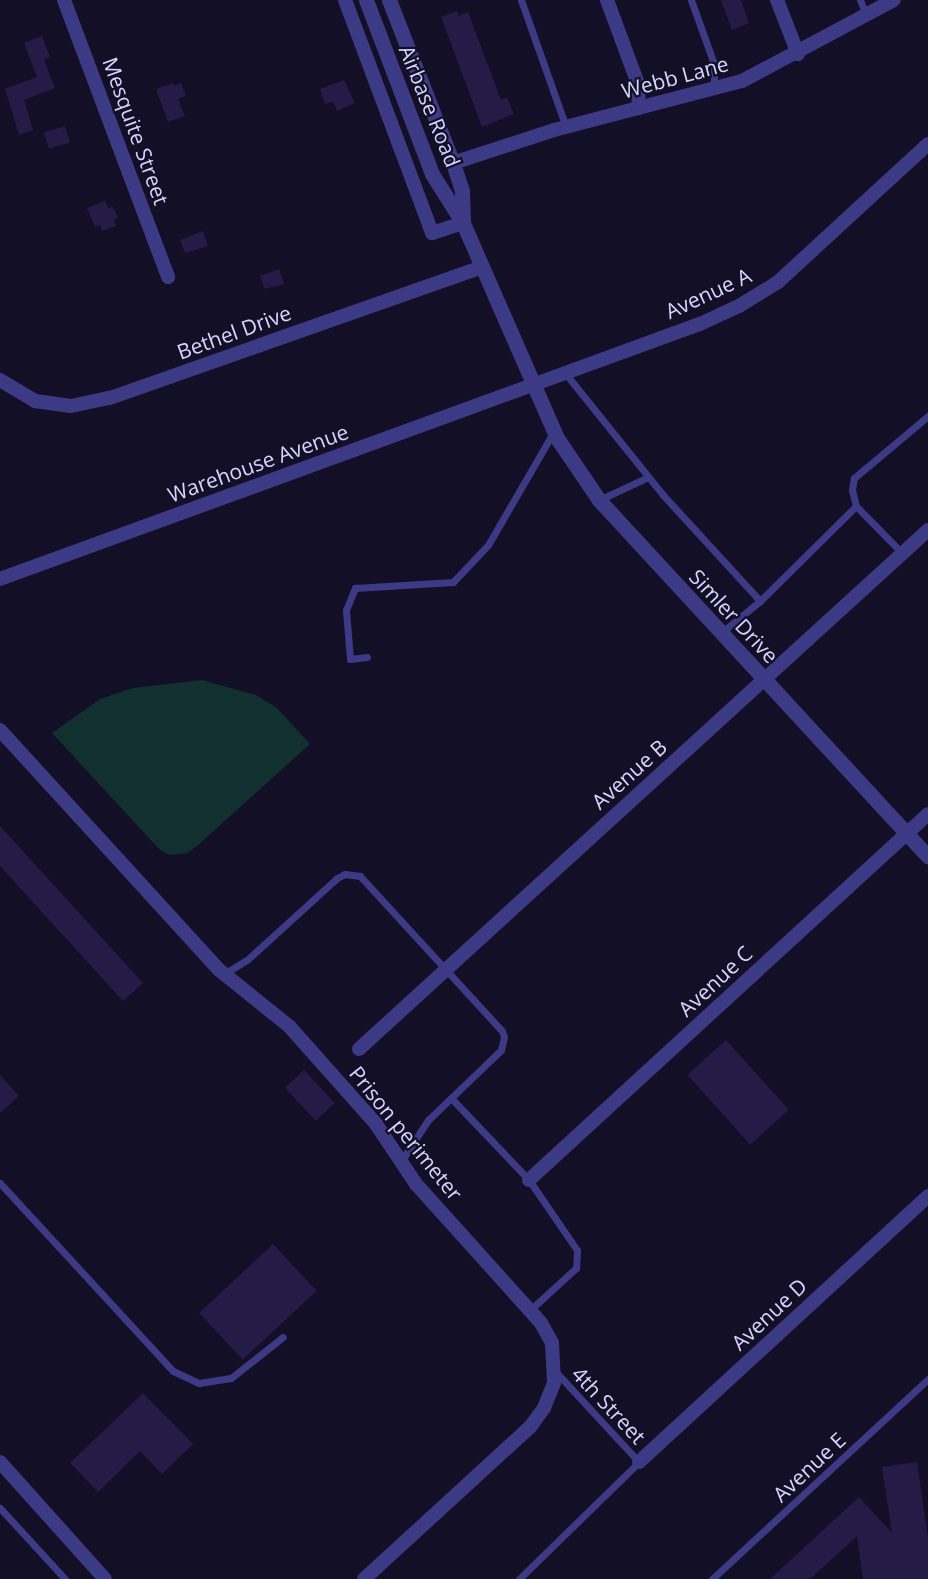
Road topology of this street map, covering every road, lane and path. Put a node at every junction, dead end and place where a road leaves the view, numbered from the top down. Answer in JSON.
{"nodes":[{"id":1,"x":66,"y":0,"type":"edge"},
{"id":2,"x":345,"y":0,"type":"edge"},
{"id":3,"x":366,"y":0,"type":"edge"},
{"id":4,"x":389,"y":0,"type":"edge"},
{"id":5,"x":520,"y":0,"type":"edge"},
{"id":6,"x":607,"y":0,"type":"edge"},
{"id":7,"x":691,"y":0,"type":"edge"},
{"id":8,"x":777,"y":0,"type":"edge"},
{"id":9,"x":860,"y":0,"type":"edge"},
{"id":10,"x":894,"y":0,"type":"edge"},
{"id":11,"x":866,"y":14,"type":"junction"},
{"id":12,"x":798,"y":54,"type":"junction"},
{"id":13,"x":714,"y":90,"type":"junction"},
{"id":14,"x":639,"y":108,"type":"junction"},
{"id":15,"x":566,"y":127,"type":"junction"},
{"id":16,"x":928,"y":144,"type":"edge"},
{"id":17,"x":453,"y":163,"type":"junction"},
{"id":18,"x":462,"y":223,"type":"junction"},
{"id":19,"x":483,"y":267,"type":"junction"},
{"id":20,"x":168,"y":277,"type":"dead end"},
{"id":21,"x":565,"y":373,"type":"junction"},
{"id":22,"x":0,"y":380,"type":"edge"},
{"id":23,"x":531,"y":386,"type":"junction"},
{"id":24,"x":928,"y":416,"type":"edge"},
{"id":25,"x":554,"y":431,"type":"junction"},
{"id":26,"x":648,"y":477,"type":"junction"},
{"id":27,"x":599,"y":500,"type":"junction"},
{"id":28,"x":856,"y":506,"type":"junction"},
{"id":29,"x":928,"y":531,"type":"edge"},
{"id":30,"x":903,"y":554,"type":"junction"},
{"id":31,"x":0,"y":579,"type":"edge"},
{"id":32,"x":760,"y":601,"type":"junction"},
{"id":33,"x":721,"y":633,"type":"junction"},
{"id":34,"x":367,"y":657,"type":"dead end"},
{"id":35,"x":764,"y":680,"type":"junction"},
{"id":36,"x":0,"y":730,"type":"edge"},
{"id":37,"x":928,"y":814,"type":"edge"},
{"id":38,"x":907,"y":833,"type":"junction"},
{"id":39,"x":928,"y":857,"type":"edge"},
{"id":40,"x":446,"y":970,"type":"junction"},
{"id":41,"x":224,"y":974,"type":"junction"},
{"id":42,"x":359,"y":1049,"type":"dead end"},
{"id":43,"x":451,"y":1098,"type":"junction"},
{"id":44,"x":402,"y":1160,"type":"junction"},
{"id":45,"x":529,"y":1180,"type":"junction"},
{"id":46,"x":0,"y":1183,"type":"edge"},
{"id":47,"x":928,"y":1196,"type":"edge"},
{"id":48,"x":530,"y":1310,"type":"junction"},
{"id":49,"x":283,"y":1337,"type":"dead end"},
{"id":50,"x":554,"y":1370,"type":"junction"},
{"id":51,"x":927,"y":1383,"type":"edge"},
{"id":52,"x":0,"y":1462,"type":"edge"},
{"id":53,"x":639,"y":1462,"type":"junction"},
{"id":54,"x":0,"y":1508,"type":"edge"},
{"id":55,"x":65,"y":1579,"type":"edge"},
{"id":56,"x":105,"y":1579,"type":"edge"},
{"id":57,"x":364,"y":1579,"type":"edge"},
{"id":58,"x":519,"y":1579,"type":"edge"},
{"id":59,"x":712,"y":1579,"type":"edge"}],
"edges":[{"from":1,"to":20,"type":"street","name":"Mesquite Street"},
{"from":2,"to":18,"type":"street"},
{"from":3,"to":18,"type":"street","name":"Airbase Road"},
{"from":4,"to":17,"type":"street","name":"Airbase Road"},
{"from":5,"to":15,"type":"lane"},
{"from":6,"to":14,"type":"street"},
{"from":7,"to":13,"type":"lane"},
{"from":8,"to":12,"type":"street"},
{"from":9,"to":11,"type":"lane"},
{"from":10,"to":11,"type":"street","name":"Webb Lane"},
{"from":11,"to":12,"type":"street","name":"Webb Lane"},
{"from":12,"to":13,"type":"street","name":"Webb Lane"},
{"from":13,"to":14,"type":"street","name":"Webb Lane"},
{"from":14,"to":15,"type":"street","name":"Webb Lane"},
{"from":15,"to":17,"type":"street","name":"Webb Lane"},
{"from":16,"to":21,"type":"street","name":"Avenue A"},
{"from":17,"to":18,"type":"street","name":"Airbase Road"},
{"from":18,"to":19,"type":"street","name":"Airbase Road"},
{"from":19,"to":22,"type":"street","name":"Bethel Drive"},
{"from":19,"to":23,"type":"street","name":"Airbase Road"},
{"from":21,"to":23,"type":"street","name":"Avenue A"},
{"from":21,"to":26,"type":"lane"},
{"from":23,"to":25,"type":"street","name":"Simler Drive"},
{"from":23,"to":31,"type":"street","name":"Warehouse Avenue"},
{"from":24,"to":28,"type":"lane"},
{"from":25,"to":27,"type":"street","name":"Simler Drive"},
{"from":25,"to":34,"type":"lane"},
{"from":26,"to":27,"type":"lane"},
{"from":26,"to":32,"type":"lane"},
{"from":27,"to":33,"type":"street","name":"Simler Drive"},
{"from":28,"to":30,"type":"lane"},
{"from":28,"to":32,"type":"lane"},
{"from":29,"to":30,"type":"street","name":"Avenue B"},
{"from":30,"to":35,"type":"street","name":"Avenue B"},
{"from":32,"to":33,"type":"lane"},
{"from":33,"to":35,"type":"street","name":"Simler Drive"},
{"from":35,"to":38,"type":"street","name":"Simler Drive"},
{"from":35,"to":40,"type":"street","name":"Avenue B"},
{"from":36,"to":41,"type":"street","name":"Prison perimeter"},
{"from":37,"to":38,"type":"street","name":"Avenue C"},
{"from":38,"to":39,"type":"street","name":"Simler Drive"},
{"from":38,"to":45,"type":"street","name":"Avenue C"},
{"from":40,"to":41,"type":"lane"},
{"from":40,"to":42,"type":"street","name":"Avenue B"},
{"from":40,"to":43,"type":"lane"},
{"from":41,"to":44,"type":"street","name":"Prison perimeter"},
{"from":43,"to":44,"type":"lane"},
{"from":43,"to":45,"type":"lane"},
{"from":44,"to":48,"type":"street","name":"Prison perimeter"},
{"from":45,"to":48,"type":"lane"},
{"from":46,"to":49,"type":"lane"},
{"from":47,"to":53,"type":"street","name":"Avenue D"},
{"from":48,"to":50,"type":"street","name":"Prison perimeter"},
{"from":50,"to":53,"type":"lane","name":"4th Street"},
{"from":50,"to":57,"type":"street","name":"Prison perimeter"},
{"from":51,"to":59,"type":"lane","name":"Avenue E"},
{"from":52,"to":56,"type":"street"},
{"from":53,"to":58,"type":"lane"},
{"from":54,"to":55,"type":"lane"}]}
